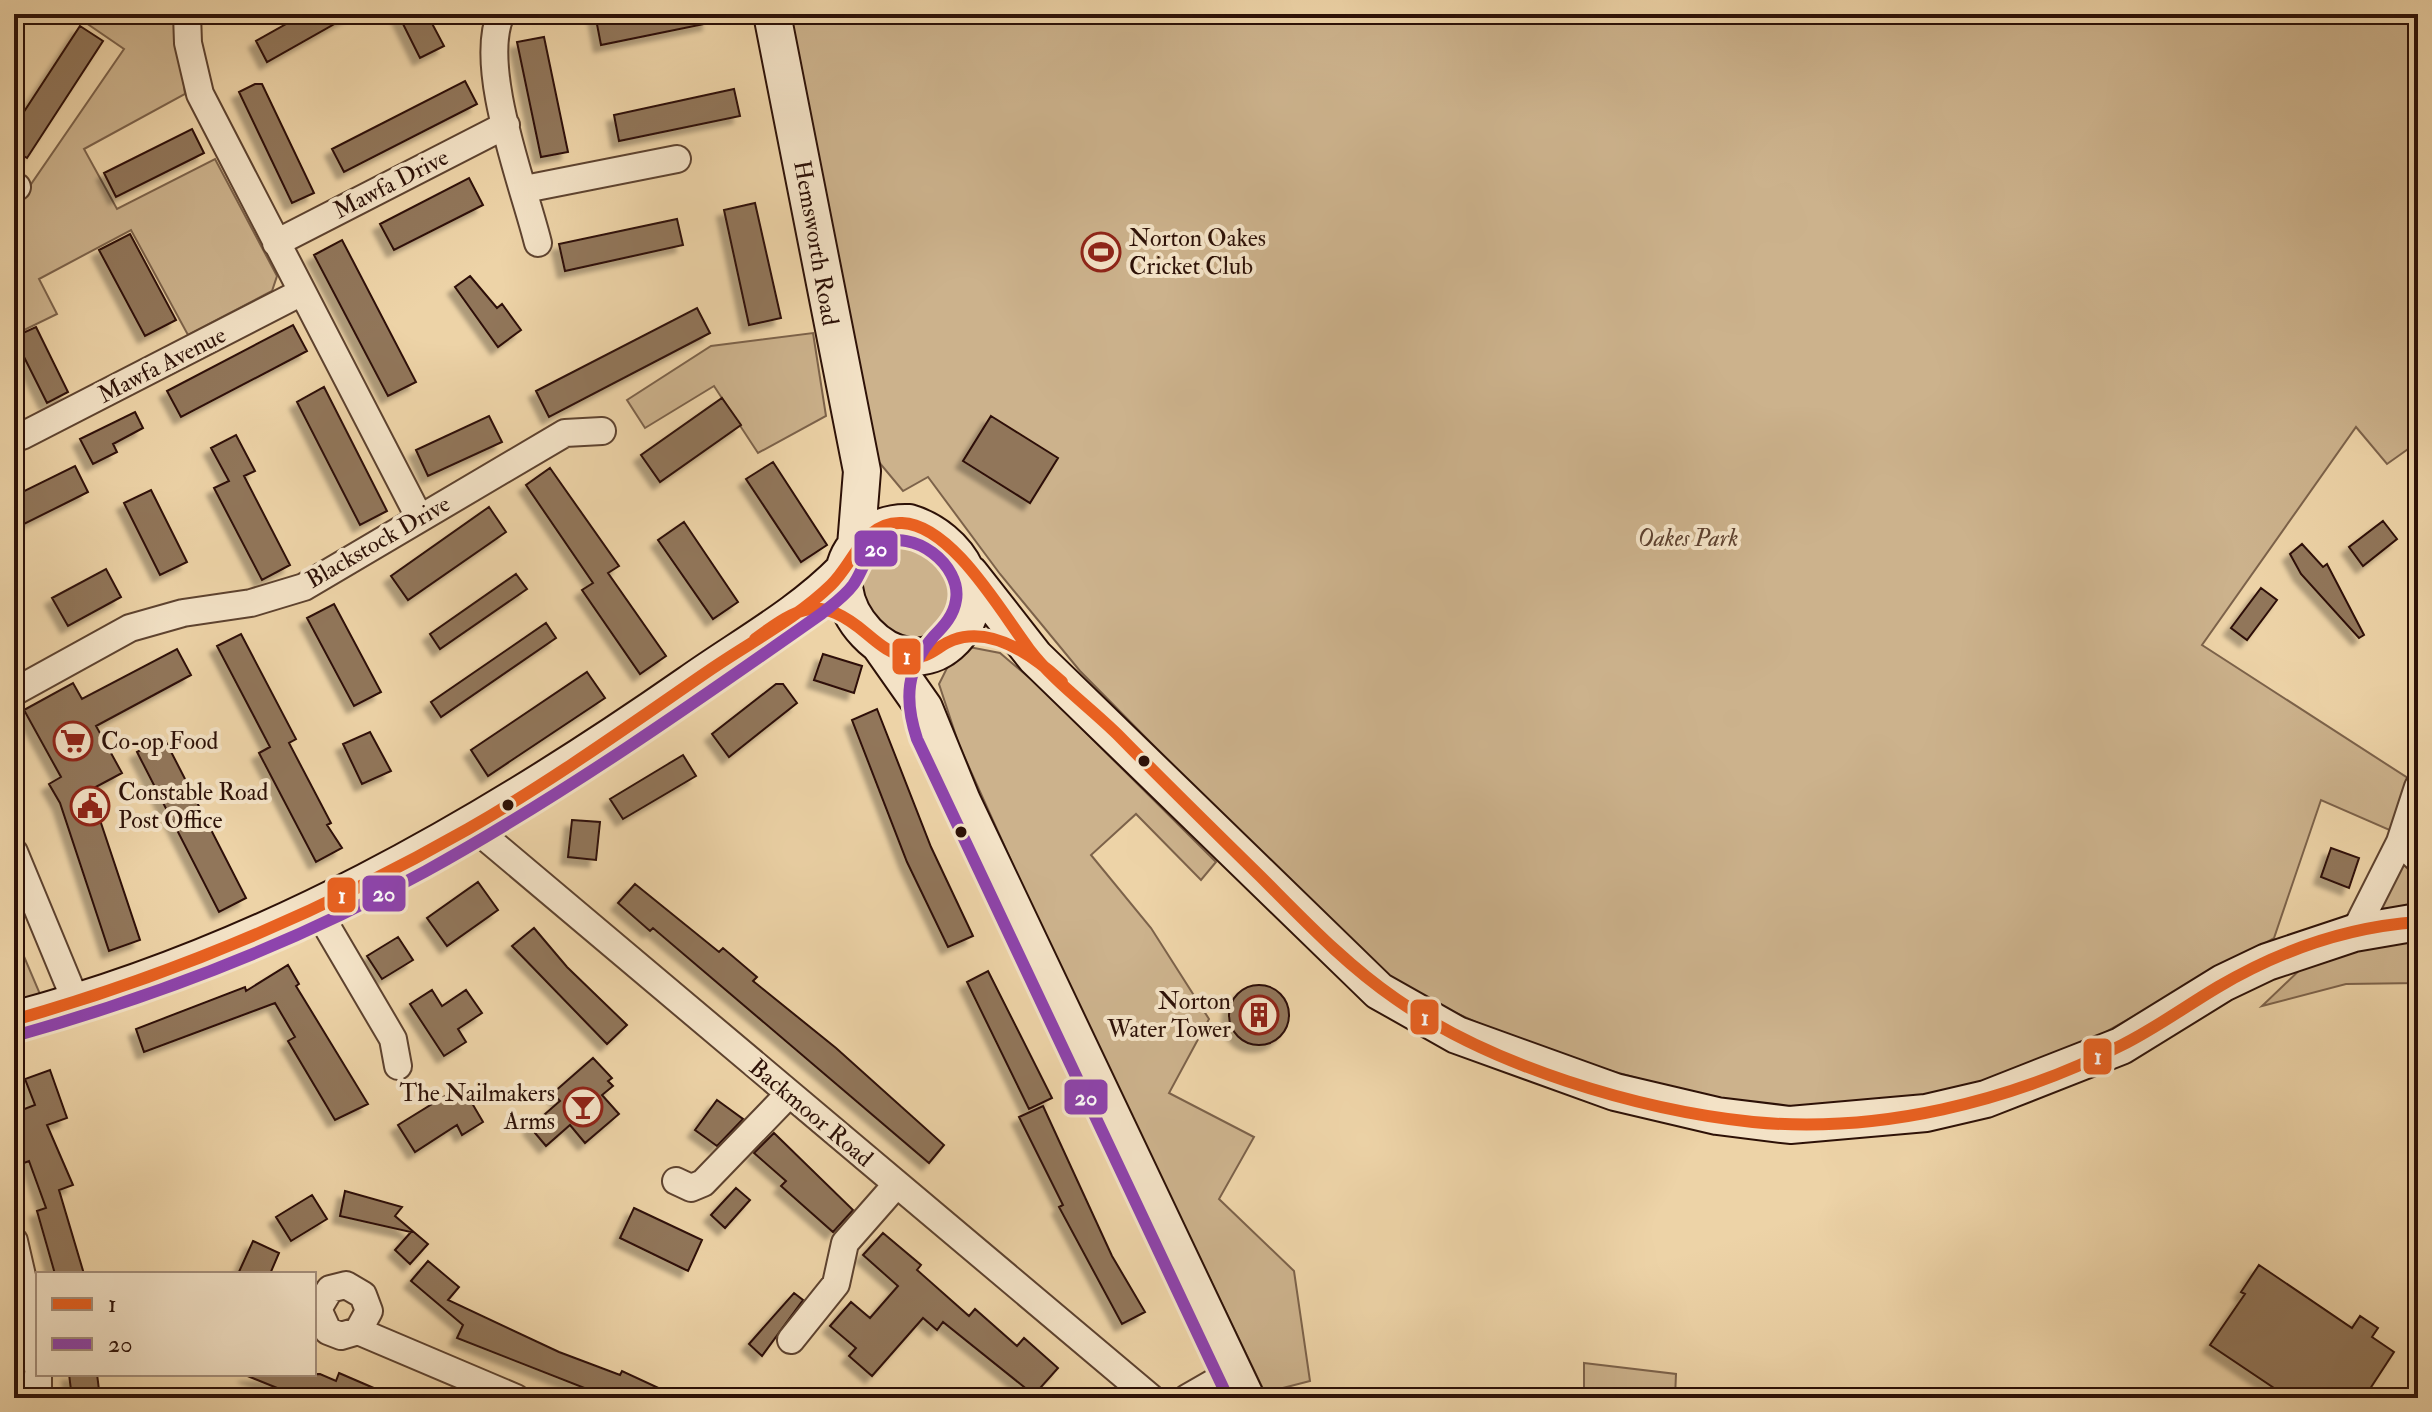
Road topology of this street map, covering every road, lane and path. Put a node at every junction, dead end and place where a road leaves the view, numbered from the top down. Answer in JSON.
{"nodes":[{"id":1,"x":187,"y":14,"type":"edge"},
{"id":2,"x":501,"y":14,"type":"edge"},
{"id":3,"x":772,"y":14,"type":"edge"},
{"id":4,"x":506,"y":125,"type":"junction"},
{"id":5,"x":677,"y":159,"type":"dead end"},
{"id":6,"x":525,"y":189,"type":"junction"},
{"id":7,"x":276,"y":243,"type":"junction"},
{"id":8,"x":538,"y":243,"type":"dead end"},
{"id":9,"x":302,"y":292,"type":"junction"},
{"id":10,"x":602,"y":431,"type":"dead end"},
{"id":11,"x":22,"y":436,"type":"dead end"},
{"id":12,"x":862,"y":471,"type":"junction"},
{"id":13,"x":419,"y":517,"type":"junction"},
{"id":14,"x":909,"y":523,"type":"junction"},
{"id":15,"x":850,"y":558,"type":"junction"},
{"id":16,"x":970,"y":574,"type":"junction"},
{"id":17,"x":800,"y":609,"type":"junction"},
{"id":18,"x":868,"y":633,"type":"junction"},
{"id":19,"x":946,"y":646,"type":"junction"},
{"id":20,"x":1035,"y":657,"type":"junction"},
{"id":21,"x":14,"y":692,"type":"edge"},
{"id":22,"x":924,"y":708,"type":"junction"},
{"id":23,"x":2418,"y":787,"type":"edge"},
{"id":24,"x":472,"y":826,"type":"junction"},
{"id":25,"x":2409,"y":850,"type":"edge"},
{"id":26,"x":14,"y":852,"type":"edge"},
{"id":27,"x":316,"y":908,"type":"junction"},
{"id":28,"x":2418,"y":922,"type":"edge"},
{"id":29,"x":2354,"y":933,"type":"junction"},
{"id":30,"x":77,"y":1004,"type":"junction"},
{"id":31,"x":14,"y":1020,"type":"edge"},
{"id":32,"x":398,"y":1066,"type":"dead end"},
{"id":33,"x":788,"y":1095,"type":"junction"},
{"id":34,"x":676,"y":1181,"type":"dead end"},
{"id":35,"x":896,"y":1185,"type":"junction"},
{"id":36,"x":16,"y":1255,"type":"edge"},
{"id":37,"x":358,"y":1331,"type":"dead end"},
{"id":38,"x":791,"y":1340,"type":"dead end"},
{"id":39,"x":36,"y":1361,"type":"edge"},
{"id":40,"x":38,"y":1376,"type":"edge"},
{"id":41,"x":1240,"y":1384,"type":"edge"},
{"id":42,"x":38,"y":1398,"type":"edge"},
{"id":43,"x":516,"y":1398,"type":"edge"},
{"id":44,"x":1151,"y":1398,"type":"edge"},
{"id":45,"x":1187,"y":1398,"type":"edge"}],
"edges":[{"from":1,"to":7,"type":"street"},
{"from":2,"to":4,"type":"street"},
{"from":3,"to":12,"type":"street","name":"Hemsworth Road"},
{"from":4,"to":6,"type":"street"},
{"from":4,"to":7,"type":"street","name":"Mawfa Drive"},
{"from":5,"to":6,"type":"street"},
{"from":6,"to":8,"type":"street"},
{"from":7,"to":9,"type":"street"},
{"from":9,"to":11,"type":"street","name":"Mawfa Avenue"},
{"from":9,"to":13,"type":"street"},
{"from":10,"to":13,"type":"street","name":"Blackstock Drive"},
{"from":12,"to":14,"type":"street","name":"Hemsworth Road"},
{"from":12,"to":15,"type":"street","name":"Hemsworth Road"},
{"from":13,"to":21,"type":"street","name":"Blackstock Drive"},
{"from":14,"to":15,"type":"street"},
{"from":14,"to":16,"type":"street"},
{"from":15,"to":17,"type":"street"},
{"from":15,"to":18,"type":"street"},
{"from":16,"to":19,"type":"street"},
{"from":16,"to":20,"type":"street"},
{"from":17,"to":18,"type":"street"},
{"from":17,"to":24,"type":"street"},
{"from":18,"to":19,"type":"street"},
{"from":18,"to":22,"type":"street"},
{"from":19,"to":20,"type":"street"},
{"from":19,"to":22,"type":"street"},
{"from":20,"to":29,"type":"street"},
{"from":22,"to":41,"type":"street"},
{"from":23,"to":25,"type":"street"},
{"from":24,"to":27,"type":"street"},
{"from":24,"to":33,"type":"street","name":"Backmoor Road"},
{"from":25,"to":29,"type":"street"},
{"from":26,"to":30,"type":"street"},
{"from":27,"to":30,"type":"street"},
{"from":27,"to":32,"type":"street"},
{"from":28,"to":29,"type":"street"},
{"from":30,"to":31,"type":"street"},
{"from":33,"to":34,"type":"street"},
{"from":33,"to":35,"type":"street","name":"Backmoor Road"},
{"from":35,"to":38,"type":"street"},
{"from":35,"to":44,"type":"street","name":"Backmoor Road"},
{"from":36,"to":39,"type":"street"},
{"from":37,"to":43,"type":"street"},
{"from":40,"to":42,"type":"street"},
{"from":41,"to":45,"type":"street"}]}
